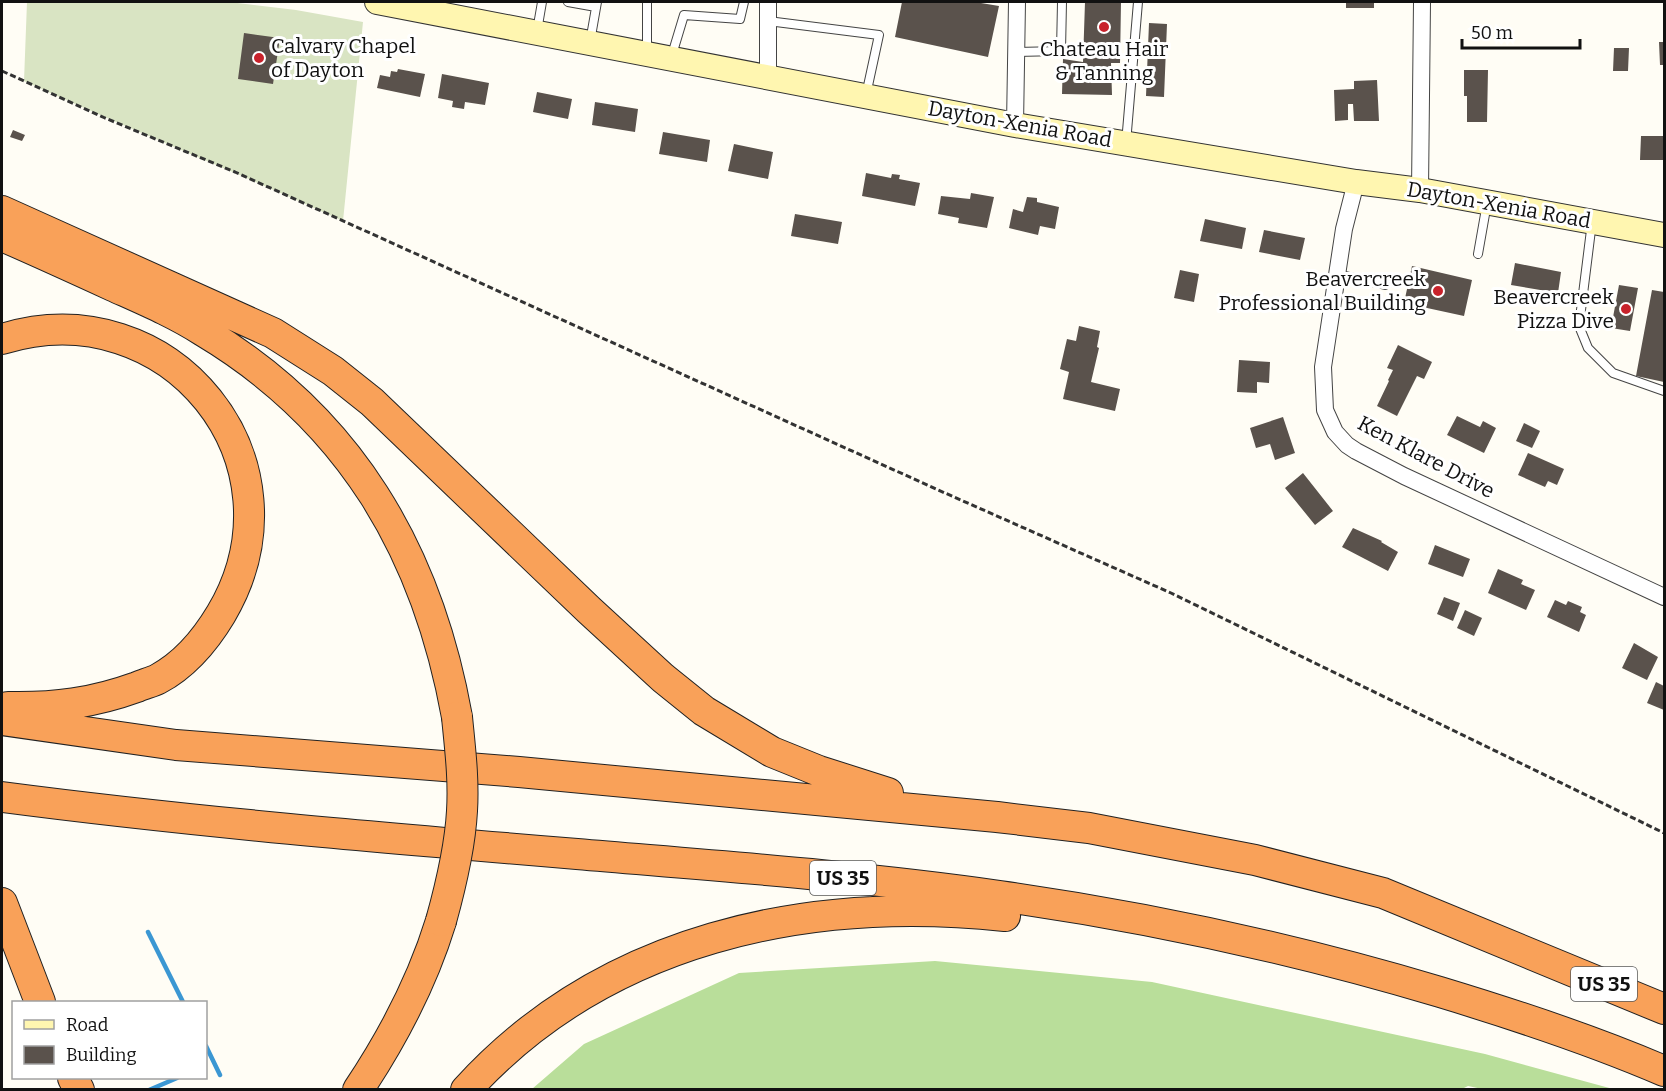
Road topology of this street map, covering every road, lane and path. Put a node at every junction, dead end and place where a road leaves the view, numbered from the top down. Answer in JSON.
{"nodes":[{"id":1,"x":377,"y":2,"type":"edge"},
{"id":2,"x":542,"y":2,"type":"edge"},
{"id":3,"x":568,"y":2,"type":"edge"},
{"id":4,"x":647,"y":2,"type":"edge"},
{"id":5,"x":744,"y":2,"type":"edge"},
{"id":6,"x":768,"y":2,"type":"edge"},
{"id":7,"x":1017,"y":2,"type":"edge"},
{"id":8,"x":1062,"y":2,"type":"edge"},
{"id":9,"x":1138,"y":2,"type":"edge"},
{"id":10,"x":1422,"y":2,"type":"edge"},
{"id":11,"x":597,"y":4,"type":"edge"},
{"id":12,"x":768,"y":21,"type":"junction"},
{"id":13,"x":537,"y":32,"type":"junction"},
{"id":14,"x":590,"y":42,"type":"junction"},
{"id":15,"x":1016,"y":52,"type":"junction"},
{"id":16,"x":647,"y":54,"type":"junction"},
{"id":17,"x":671,"y":58,"type":"junction"},
{"id":18,"x":2,"y":71,"type":"edge"},
{"id":19,"x":768,"y":77,"type":"junction"},
{"id":20,"x":866,"y":96,"type":"junction"},
{"id":21,"x":1015,"y":125,"type":"junction"},
{"id":22,"x":1126,"y":143,"type":"junction"},
{"id":23,"x":1356,"y":182,"type":"junction"},
{"id":24,"x":1420,"y":190,"type":"junction"},
{"id":25,"x":1487,"y":203,"type":"junction"},
{"id":26,"x":2,"y":211,"type":"edge"},
{"id":27,"x":1592,"y":222,"type":"junction"},
{"id":28,"x":1665,"y":235,"type":"edge"},
{"id":29,"x":2,"y":236,"type":"edge"},
{"id":30,"x":1478,"y":254,"type":"dead end"},
{"id":31,"x":1337,"y":274,"type":"junction"},
{"id":32,"x":1385,"y":285,"type":"dead end"},
{"id":33,"x":2,"y":339,"type":"edge"},
{"id":34,"x":1665,"y":391,"type":"edge"},
{"id":35,"x":1665,"y":597,"type":"edge"},
{"id":36,"x":2,"y":706,"type":"edge"},
{"id":37,"x":2,"y":720,"type":"edge"},
{"id":38,"x":2,"y":735,"type":"edge"},
{"id":39,"x":6,"y":797,"type":"edge"},
{"id":40,"x":936,"y":811,"type":"junction"},
{"id":41,"x":1665,"y":833,"type":"edge"},
{"id":42,"x":2,"y":903,"type":"edge"},
{"id":43,"x":2,"y":928,"type":"edge"},
{"id":44,"x":1549,"y":961,"type":"junction"},
{"id":45,"x":38,"y":1001,"type":"edge"},
{"id":46,"x":39,"y":1001,"type":"edge"},
{"id":47,"x":1662,"y":1008,"type":"edge"},
{"id":48,"x":1554,"y":1029,"type":"junction"},
{"id":49,"x":1657,"y":1068,"type":"edge"},
{"id":50,"x":358,"y":1089,"type":"edge"},
{"id":51,"x":466,"y":1089,"type":"edge"}],
"edges":[{"from":1,"to":13,"type":"main road","name":"Dayton-Xenia Road"},
{"from":2,"to":13,"type":"lane"},
{"from":3,"to":11,"type":"lane"},
{"from":4,"to":16,"type":"lane"},
{"from":5,"to":17,"type":"lane"},
{"from":6,"to":12,"type":"street"},
{"from":7,"to":15,"type":"street"},
{"from":8,"to":15,"type":"lane"},
{"from":9,"to":22,"type":"lane"},
{"from":10,"to":24,"type":"street"},
{"from":11,"to":14,"type":"lane"},
{"from":12,"to":19,"type":"street"},
{"from":12,"to":20,"type":"lane"},
{"from":13,"to":14,"type":"main road","name":"Dayton-Xenia Road"},
{"from":14,"to":16,"type":"main road","name":"Dayton-Xenia Road"},
{"from":15,"to":21,"type":"street"},
{"from":16,"to":17,"type":"main road","name":"Dayton-Xenia Road"},
{"from":17,"to":19,"type":"main road","name":"Dayton-Xenia Road"},
{"from":18,"to":41,"type":"path"},
{"from":19,"to":20,"type":"main road","name":"Dayton-Xenia Road"},
{"from":20,"to":21,"type":"main road","name":"Dayton-Xenia Road"},
{"from":21,"to":22,"type":"main road","name":"Dayton-Xenia Road"},
{"from":22,"to":23,"type":"main road","name":"Dayton-Xenia Road"},
{"from":23,"to":24,"type":"main road","name":"Dayton-Xenia Road"},
{"from":23,"to":31,"type":"street","name":"Ken Klare Drive"},
{"from":24,"to":25,"type":"main road","name":"Dayton-Xenia Road"},
{"from":25,"to":27,"type":"main road","name":"Dayton-Xenia Road"},
{"from":25,"to":30,"type":"lane"},
{"from":26,"to":40,"type":"highway"},
{"from":27,"to":28,"type":"main road","name":"Dayton-Xenia Road"},
{"from":27,"to":34,"type":"lane"},
{"from":29,"to":50,"type":"highway","bridge":true},
{"from":31,"to":32,"type":"lane"},
{"from":31,"to":35,"type":"street","name":"Ken Klare Drive"},
{"from":33,"to":36,"type":"highway"},
{"from":37,"to":40,"type":"highway"},
{"from":38,"to":44,"type":"highway","number":"US 35"},
{"from":39,"to":48,"type":"highway","number":"US 35"},
{"from":40,"to":44,"type":"highway"},
{"from":42,"to":46,"type":"highway"},
{"from":43,"to":45,"type":"highway"},
{"from":44,"to":47,"type":"highway","number":"US 35"},
{"from":48,"to":49,"type":"highway","number":"US 35"},
{"from":48,"to":51,"type":"highway"}]}
